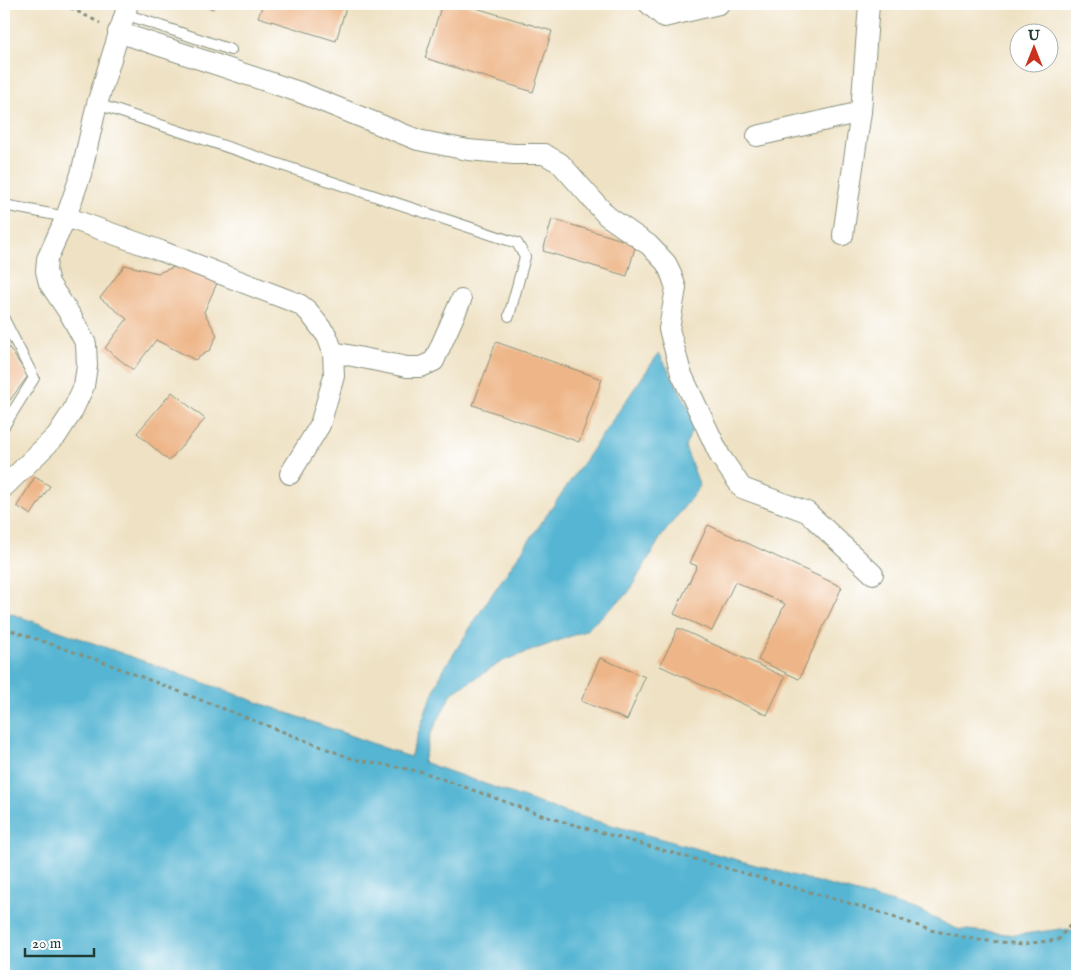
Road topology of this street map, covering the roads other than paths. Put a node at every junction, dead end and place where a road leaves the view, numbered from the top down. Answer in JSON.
{"nodes":[{"id":1,"x":649,"y":4,"type":"edge"},
{"id":2,"x":719,"y":4,"type":"edge"},
{"id":3,"x":869,"y":4,"type":"edge"},
{"id":4,"x":124,"y":17,"type":"edge"},
{"id":5,"x":231,"y":50,"type":"dead end"},
{"id":6,"x":96,"y":104,"type":"junction"},
{"id":7,"x":861,"y":112,"type":"junction"},
{"id":8,"x":757,"y":136,"type":"dead end"},
{"id":9,"x":4,"y":205,"type":"edge"},
{"id":10,"x":66,"y":217,"type":"junction"},
{"id":11,"x":843,"y":235,"type":"dead end"},
{"id":12,"x":461,"y":300,"type":"dead end"},
{"id":13,"x":509,"y":316,"type":"dead end"},
{"id":14,"x":4,"y":319,"type":"edge"},
{"id":15,"x":333,"y":352,"type":"junction"},
{"id":16,"x":4,"y":426,"type":"edge"},
{"id":17,"x":290,"y":474,"type":"dead end"},
{"id":18,"x":4,"y":487,"type":"edge"},
{"id":19,"x":873,"y":574,"type":"dead end"}],
"edges":[{"from":1,"to":2,"type":"street"},
{"from":3,"to":7,"type":"street"},
{"from":4,"to":5,"type":"lane"},
{"from":4,"to":6,"type":"street"},
{"from":4,"to":19,"type":"street"},
{"from":6,"to":10,"type":"street"},
{"from":6,"to":13,"type":"lane"},
{"from":7,"to":8,"type":"street"},
{"from":7,"to":11,"type":"street"},
{"from":9,"to":10,"type":"lane"},
{"from":10,"to":15,"type":"street"},
{"from":10,"to":18,"type":"street"},
{"from":12,"to":15,"type":"street"},
{"from":14,"to":16,"type":"lane"},
{"from":15,"to":17,"type":"street"}]}
